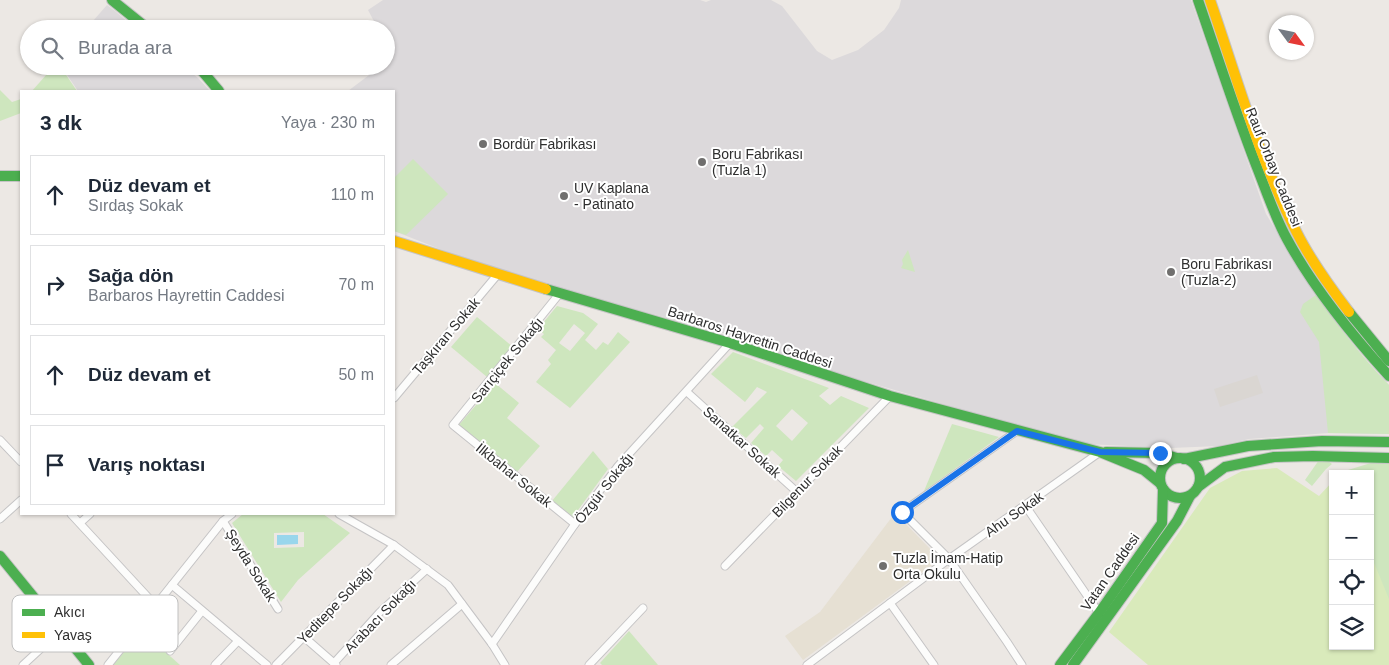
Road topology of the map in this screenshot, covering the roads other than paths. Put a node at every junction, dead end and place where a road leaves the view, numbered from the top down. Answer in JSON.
{"nodes":[{"id":1,"x":112,"y":0,"type":"edge"},
{"id":2,"x":1198,"y":0,"type":"edge"},
{"id":3,"x":1210,"y":0,"type":"edge"},
{"id":4,"x":137,"y":20,"type":"edge"},
{"id":5,"x":206,"y":75,"type":"edge"},
{"id":6,"x":218,"y":90,"type":"edge"},
{"id":7,"x":0,"y":176,"type":"edge"},
{"id":8,"x":20,"y":176,"type":"edge"},
{"id":9,"x":395,"y":240,"type":"edge"},
{"id":10,"x":498,"y":274,"type":"junction"},
{"id":11,"x":560,"y":293,"type":"junction"},
{"id":12,"x":730,"y":343,"type":"junction"},
{"id":13,"x":1389,"y":360,"type":"edge"},
{"id":14,"x":1389,"y":376,"type":"edge"},
{"id":15,"x":687,"y":392,"type":"junction"},
{"id":16,"x":890,"y":396,"type":"junction"},
{"id":17,"x":395,"y":397,"type":"edge"},
{"id":18,"x":453,"y":426,"type":"joint"},
{"id":19,"x":1017,"y":431,"type":"junction"},
{"id":20,"x":0,"y":440,"type":"edge"},
{"id":21,"x":1389,"y":442,"type":"edge"},
{"id":22,"x":1100,"y":452,"type":"junction"},
{"id":23,"x":1181,"y":458,"type":"junction"},
{"id":24,"x":1389,"y":458,"type":"edge"},
{"id":25,"x":20,"y":461,"type":"edge"},
{"id":26,"x":1162,"y":486,"type":"junction"},
{"id":27,"x":1198,"y":487,"type":"junction"},
{"id":28,"x":797,"y":492,"type":"junction"},
{"id":29,"x":1190,"y":496,"type":"junction"},
{"id":30,"x":20,"y":501,"type":"edge"},
{"id":31,"x":1028,"y":504,"type":"junction"},
{"id":32,"x":72,"y":515,"type":"edge"},
{"id":33,"x":89,"y":515,"type":"edge"},
{"id":34,"x":231,"y":515,"type":"edge"},
{"id":35,"x":340,"y":515,"type":"edge"},
{"id":36,"x":0,"y":519,"type":"edge"},
{"id":37,"x":224,"y":520,"type":"junction"},
{"id":38,"x":80,"y":523,"type":"junction"},
{"id":39,"x":575,"y":524,"type":"junction"},
{"id":40,"x":394,"y":545,"type":"junction"},
{"id":41,"x":0,"y":556,"type":"edge"},
{"id":42,"x":949,"y":560,"type":"junction"},
{"id":43,"x":725,"y":566,"type":"dead end"},
{"id":44,"x":427,"y":569,"type":"junction"},
{"id":45,"x":172,"y":585,"type":"junction"},
{"id":46,"x":33,"y":595,"type":"edge"},
{"id":47,"x":146,"y":595,"type":"edge"},
{"id":48,"x":164,"y":595,"type":"edge"},
{"id":49,"x":890,"y":603,"type":"junction"},
{"id":50,"x":462,"y":604,"type":"junction"},
{"id":51,"x":643,"y":608,"type":"dead end"},
{"id":52,"x":278,"y":609,"type":"dead end"},
{"id":53,"x":202,"y":611,"type":"junction"},
{"id":54,"x":1099,"y":613,"type":"junction"},
{"id":55,"x":304,"y":637,"type":"junction"},
{"id":56,"x":178,"y":641,"type":"edge"},
{"id":57,"x":238,"y":641,"type":"junction"},
{"id":58,"x":492,"y":644,"type":"junction"},
{"id":59,"x":37,"y":652,"type":"edge"},
{"id":60,"x":79,"y":652,"type":"edge"},
{"id":61,"x":119,"y":652,"type":"edge"},
{"id":62,"x":335,"y":664,"type":"edge"},
{"id":63,"x":591,"y":664,"type":"edge"},
{"id":64,"x":23,"y":665,"type":"edge"},
{"id":65,"x":89,"y":665,"type":"edge"},
{"id":66,"x":108,"y":665,"type":"edge"},
{"id":67,"x":216,"y":665,"type":"edge"},
{"id":68,"x":267,"y":665,"type":"edge"},
{"id":69,"x":276,"y":665,"type":"edge"},
{"id":70,"x":391,"y":665,"type":"edge"},
{"id":71,"x":505,"y":665,"type":"edge"},
{"id":72,"x":807,"y":665,"type":"edge"},
{"id":73,"x":934,"y":665,"type":"edge"},
{"id":74,"x":1022,"y":665,"type":"edge"},
{"id":75,"x":1060,"y":665,"type":"edge"},
{"id":76,"x":1073,"y":665,"type":"edge"}],
"edges":[{"from":1,"to":4,"type":"main road"},
{"from":2,"to":14,"type":"main road","name":"Rauf Orbay Caddesi"},
{"from":3,"to":13,"type":"main road","name":"Rauf Orbay Caddesi"},
{"from":5,"to":6,"type":"main road"},
{"from":7,"to":8,"type":"main road"},
{"from":9,"to":10,"type":"main road","name":"Barbaros Hayrettin Caddesi"},
{"from":10,"to":11,"type":"main road","name":"Barbaros Hayrettin Caddesi"},
{"from":10,"to":17,"type":"street","name":"Taşkıran Sokak"},
{"from":11,"to":12,"type":"main road","name":"Barbaros Hayrettin Caddesi"},
{"from":11,"to":18,"type":"street","name":"Sarıçiçek Sokağı"},
{"from":12,"to":15,"type":"street","name":"Özgür Sokağı"},
{"from":12,"to":16,"type":"main road","name":"Barbaros Hayrettin Caddesi"},
{"from":15,"to":28,"type":"street","name":"Sanatkar Sokak"},
{"from":15,"to":39,"type":"street","name":"Özgür Sokağı"},
{"from":16,"to":19,"type":"main road","name":"Barbaros Hayrettin Caddesi"},
{"from":16,"to":28,"type":"street","name":"Bilgenur Sokak"},
{"from":18,"to":39,"type":"street","name":"İlkbahar Sokak"},
{"from":19,"to":22,"type":"main road","name":"Barbaros Hayrettin Caddesi"},
{"from":19,"to":42,"type":"street"},
{"from":20,"to":25,"type":"street"},
{"from":21,"to":23,"type":"main road"},
{"from":22,"to":23,"type":"main road"},
{"from":22,"to":26,"type":"main road"},
{"from":22,"to":31,"type":"street","name":"Ahu Sokak"},
{"from":23,"to":26,"type":"main road"},
{"from":23,"to":27,"type":"main road"},
{"from":24,"to":27,"type":"main road"},
{"from":26,"to":29,"type":"main road"},
{"from":26,"to":54,"type":"main road","name":"Vatan Caddesi"},
{"from":27,"to":29,"type":"main road"},
{"from":28,"to":43,"type":"street","name":"Bilgenur Sokak"},
{"from":29,"to":76,"type":"main road","name":"Vatan Caddesi"},
{"from":30,"to":36,"type":"street"},
{"from":31,"to":42,"type":"street","name":"Ahu Sokak"},
{"from":31,"to":54,"type":"street"},
{"from":32,"to":38,"type":"street"},
{"from":33,"to":38,"type":"street"},
{"from":34,"to":37,"type":"street"},
{"from":35,"to":40,"type":"street"},
{"from":37,"to":45,"type":"street"},
{"from":37,"to":52,"type":"street","name":"Şeyda Sokak"},
{"from":38,"to":47,"type":"street"},
{"from":39,"to":58,"type":"street","name":"Özgür Sokağı"},
{"from":40,"to":44,"type":"street"},
{"from":40,"to":55,"type":"street","name":"Yeditepe Sokağı"},
{"from":41,"to":46,"type":"main road"},
{"from":42,"to":49,"type":"street","name":"Ahu Sokak"},
{"from":42,"to":74,"type":"street"},
{"from":44,"to":50,"type":"street"},
{"from":44,"to":62,"type":"street","name":"Arabacı Sokağı"},
{"from":45,"to":48,"type":"street"},
{"from":45,"to":53,"type":"street"},
{"from":49,"to":72,"type":"street","name":"Ahu Sokak"},
{"from":49,"to":73,"type":"street"},
{"from":50,"to":58,"type":"street"},
{"from":50,"to":70,"type":"street"},
{"from":51,"to":63,"type":"street"},
{"from":53,"to":56,"type":"street"},
{"from":53,"to":57,"type":"street"},
{"from":54,"to":75,"type":"main road","name":"Vatan Caddesi"},
{"from":55,"to":62,"type":"street"},
{"from":55,"to":69,"type":"street","name":"Yeditepe Sokağı"},
{"from":57,"to":67,"type":"street"},
{"from":57,"to":68,"type":"street"},
{"from":58,"to":71,"type":"street"},
{"from":59,"to":64,"type":"street"},
{"from":60,"to":65,"type":"main road"},
{"from":61,"to":66,"type":"street"}]}
